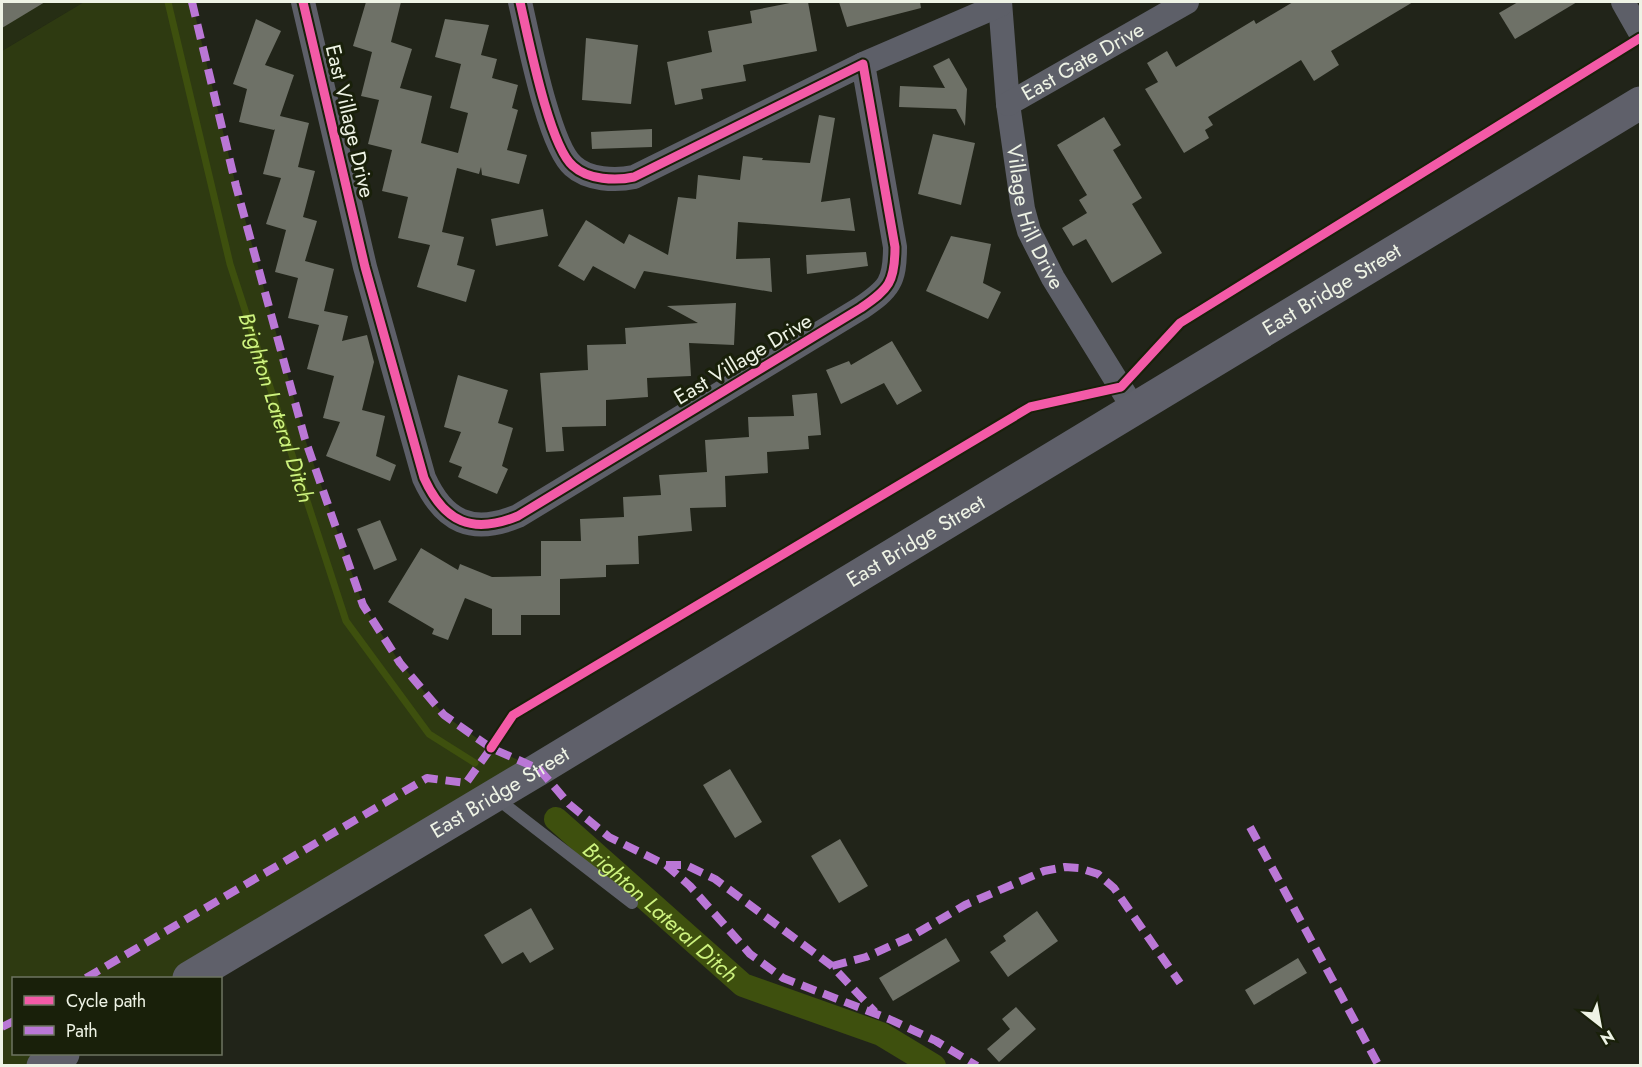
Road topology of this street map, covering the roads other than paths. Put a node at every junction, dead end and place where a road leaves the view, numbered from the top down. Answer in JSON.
{"nodes":[{"id":1,"x":303,"y":2,"type":"edge"},
{"id":2,"x":520,"y":2,"type":"edge"},
{"id":3,"x":1187,"y":2,"type":"edge"},
{"id":4,"x":1623,"y":2,"type":"edge"},
{"id":5,"x":1000,"y":3,"type":"edge"},
{"id":6,"x":1641,"y":32,"type":"edge"},
{"id":7,"x":864,"y":64,"type":"junction"},
{"id":8,"x":1641,"y":103,"type":"edge"},
{"id":9,"x":1008,"y":104,"type":"junction"},
{"id":10,"x":1134,"y":409,"type":"junction"},
{"id":11,"x":494,"y":796,"type":"junction"},
{"id":12,"x":632,"y":903,"type":"dead end"},
{"id":13,"x":191,"y":977,"type":"edge"},
{"id":14,"x":60,"y":1055,"type":"edge"},
{"id":15,"x":43,"y":1065,"type":"edge"}],
"edges":[{"from":1,"to":7,"type":"street","name":"East Village Drive"},
{"from":2,"to":7,"type":"street"},
{"from":3,"to":9,"type":"street","name":"East Gate Drive"},
{"from":4,"to":6,"type":"street"},
{"from":5,"to":7,"type":"street"},
{"from":5,"to":9,"type":"street","name":"Village Hill Drive"},
{"from":8,"to":10,"type":"main road","name":"East Bridge Street"},
{"from":9,"to":10,"type":"street","name":"Village Hill Drive"},
{"from":10,"to":11,"type":"main road","name":"East Bridge Street"},
{"from":11,"to":12,"type":"lane"},
{"from":11,"to":13,"type":"main road","name":"East Bridge Street"},
{"from":14,"to":15,"type":"main road"}]}
